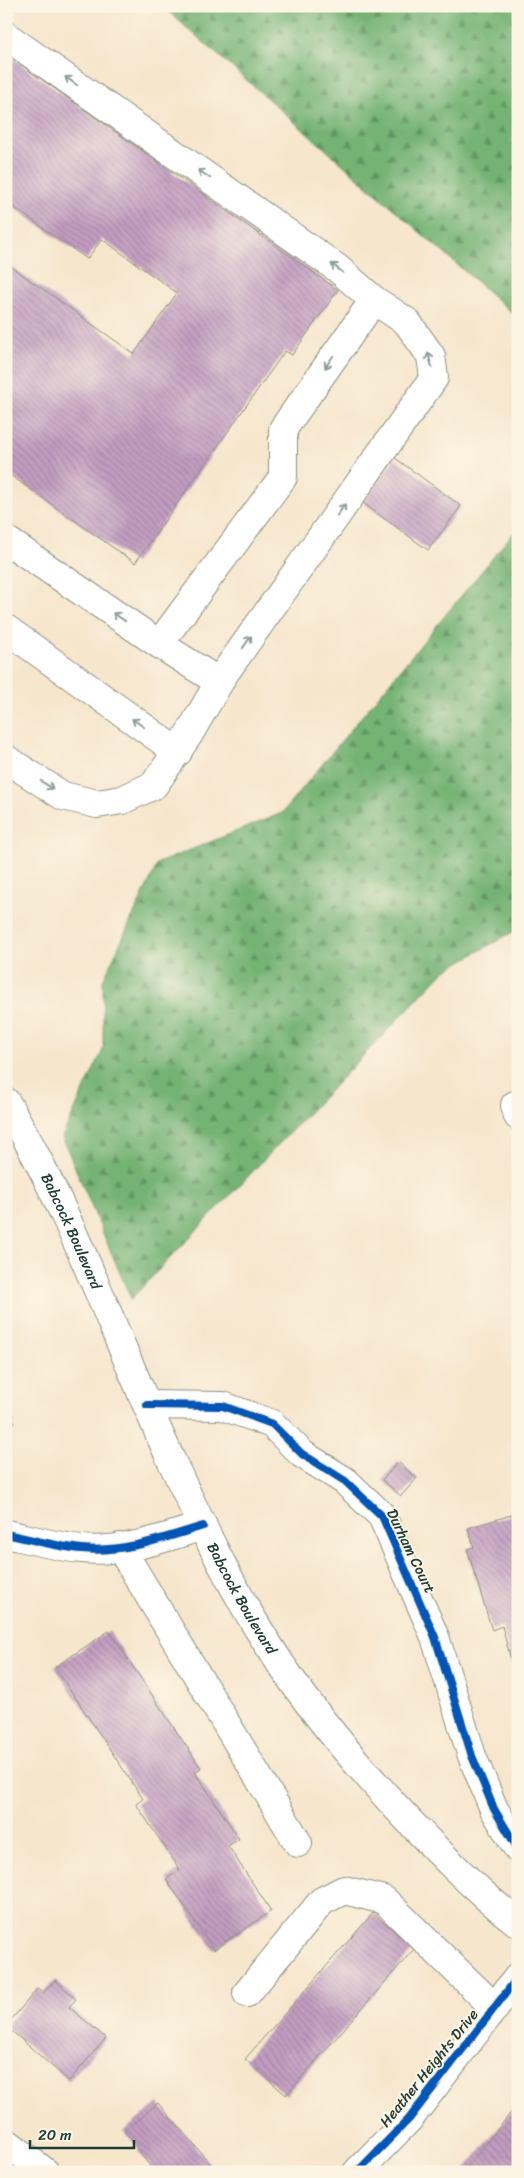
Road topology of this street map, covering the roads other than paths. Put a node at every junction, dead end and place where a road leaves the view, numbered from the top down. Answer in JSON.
{"nodes":[{"id":1,"x":6,"y":36,"type":"edge"},
{"id":2,"x":374,"y":300,"type":"junction"},
{"id":3,"x":6,"y":540,"type":"edge"},
{"id":4,"x":6,"y":629,"type":"edge"},
{"id":5,"x":159,"y":644,"type":"junction"},
{"id":6,"x":219,"y":682,"type":"junction"},
{"id":7,"x":178,"y":752,"type":"junction"},
{"id":8,"x":6,"y":758,"type":"edge"},
{"id":9,"x":6,"y":1102,"type":"edge"},
{"id":10,"x":147,"y":1405,"type":"junction"},
{"id":11,"x":203,"y":1526,"type":"junction"},
{"id":12,"x":6,"y":1534,"type":"edge"},
{"id":13,"x":120,"y":1547,"type":"junction"},
{"id":14,"x":298,"y":1842,"type":"dead end"},
{"id":15,"x":518,"y":1849,"type":"edge"},
{"id":16,"x":518,"y":1923,"type":"edge"},
{"id":17,"x":518,"y":1977,"type":"edge"},
{"id":18,"x":247,"y":1993,"type":"dead end"},
{"id":19,"x":495,"y":2008,"type":"junction"},
{"id":20,"x":6,"y":2142,"type":"edge"},
{"id":21,"x":45,"y":2172,"type":"edge"},
{"id":22,"x":357,"y":2172,"type":"edge"}],
"edges":[{"from":2,"to":1,"type":"street","one_way":true},
{"from":2,"to":5,"type":"street","one_way":true},
{"from":6,"to":2,"type":"street","one_way":true},
{"from":5,"to":3,"type":"street","one_way":true},
{"from":7,"to":4,"type":"street","one_way":true},
{"from":5,"to":6,"type":"street"},
{"from":6,"to":7,"type":"street"},
{"from":8,"to":7,"type":"street","one_way":true},
{"from":9,"to":10,"type":"street","name":"Babcock Boulevard"},
{"from":10,"to":11,"type":"street","name":"Babcock Boulevard"},
{"from":10,"to":15,"type":"street","name":"Durham Court"},
{"from":11,"to":13,"type":"street"},
{"from":11,"to":16,"type":"street","name":"Babcock Boulevard"},
{"from":12,"to":13,"type":"street"},
{"from":13,"to":14,"type":"street"},
{"from":17,"to":19,"type":"street","name":"Heather Heights Drive"},
{"from":18,"to":19,"type":"street"},
{"from":19,"to":22,"type":"street","name":"Heather Heights Drive"},
{"from":20,"to":21,"type":"street"}]}
